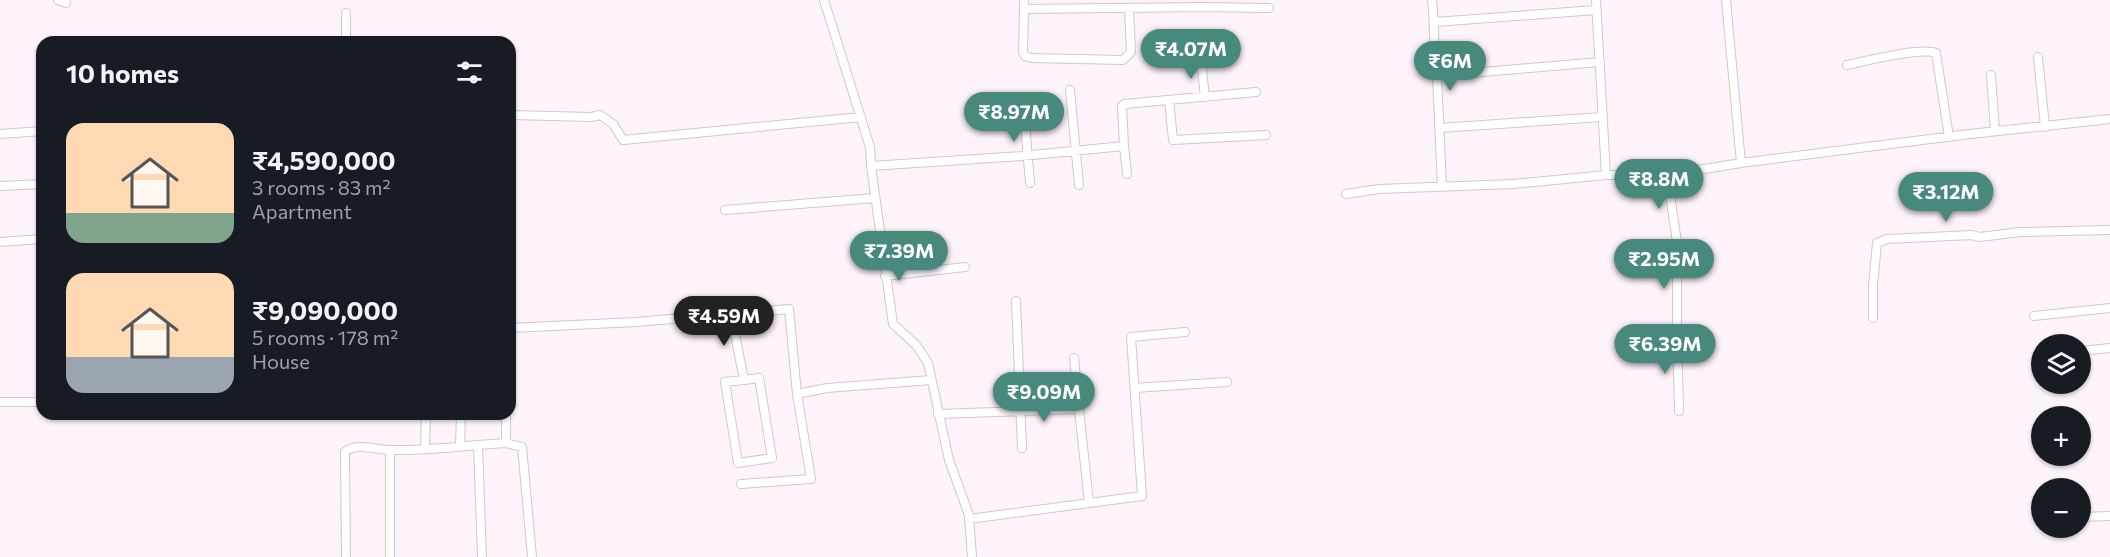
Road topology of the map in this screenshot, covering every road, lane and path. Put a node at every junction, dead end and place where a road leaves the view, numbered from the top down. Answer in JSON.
{"nodes":[{"id":1,"x":824,"y":0,"type":"edge"},
{"id":2,"x":1432,"y":0,"type":"edge"},
{"id":3,"x":1596,"y":0,"type":"edge"},
{"id":4,"x":1726,"y":0,"type":"edge"},
{"id":5,"x":1024,"y":4,"type":"edge"},
{"id":6,"x":1172,"y":4,"type":"edge"},
{"id":7,"x":1129,"y":8,"type":"junction"},
{"id":8,"x":1269,"y":8,"type":"dead end"},
{"id":9,"x":1596,"y":10,"type":"junction"},
{"id":10,"x":346,"y":13,"type":"dead end"},
{"id":11,"x":1435,"y":22,"type":"junction"},
{"id":12,"x":346,"y":36,"type":"edge"},
{"id":13,"x":2038,"y":57,"type":"dead end"},
{"id":14,"x":1202,"y":61,"type":"dead end"},
{"id":15,"x":1600,"y":62,"type":"junction"},
{"id":16,"x":1847,"y":65,"type":"dead end"},
{"id":17,"x":1991,"y":75,"type":"dead end"},
{"id":18,"x":1437,"y":76,"type":"junction"},
{"id":19,"x":1070,"y":90,"type":"dead end"},
{"id":20,"x":1256,"y":92,"type":"dead end"},
{"id":21,"x":1205,"y":97,"type":"junction"},
{"id":22,"x":1023,"y":100,"type":"dead end"},
{"id":23,"x":1169,"y":100,"type":"junction"},
{"id":24,"x":516,"y":115,"type":"edge"},
{"id":25,"x":861,"y":117,"type":"junction"},
{"id":26,"x":1602,"y":117,"type":"junction"},
{"id":27,"x":2110,"y":119,"type":"edge"},
{"id":28,"x":2045,"y":127,"type":"junction"},
{"id":29,"x":1439,"y":128,"type":"junction"},
{"id":30,"x":36,"y":131,"type":"edge"},
{"id":31,"x":1995,"y":131,"type":"junction"},
{"id":32,"x":0,"y":134,"type":"edge"},
{"id":33,"x":1266,"y":135,"type":"dead end"},
{"id":34,"x":1948,"y":137,"type":"junction"},
{"id":35,"x":1125,"y":146,"type":"junction"},
{"id":36,"x":1076,"y":151,"type":"junction"},
{"id":37,"x":1028,"y":156,"type":"junction"},
{"id":38,"x":1741,"y":163,"type":"junction"},
{"id":39,"x":871,"y":166,"type":"junction"},
{"id":40,"x":1127,"y":174,"type":"dead end"},
{"id":41,"x":1606,"y":175,"type":"junction"},
{"id":42,"x":1666,"y":175,"type":"junction"},
{"id":43,"x":1030,"y":183,"type":"dead end"},
{"id":44,"x":36,"y":184,"type":"edge"},
{"id":45,"x":1078,"y":185,"type":"dead end"},
{"id":46,"x":0,"y":186,"type":"edge"},
{"id":47,"x":1442,"y":186,"type":"junction"},
{"id":48,"x":1346,"y":194,"type":"dead end"},
{"id":49,"x":875,"y":198,"type":"junction"},
{"id":50,"x":724,"y":210,"type":"dead end"},
{"id":51,"x":2110,"y":230,"type":"edge"},
{"id":52,"x":36,"y":239,"type":"edge"},
{"id":53,"x":0,"y":242,"type":"edge"},
{"id":54,"x":965,"y":267,"type":"dead end"},
{"id":55,"x":885,"y":276,"type":"junction"},
{"id":56,"x":1016,"y":301,"type":"dead end"},
{"id":57,"x":2110,"y":308,"type":"edge"},
{"id":58,"x":731,"y":314,"type":"junction"},
{"id":59,"x":2034,"y":316,"type":"dead end"},
{"id":60,"x":1873,"y":318,"type":"dead end"},
{"id":61,"x":516,"y":328,"type":"edge"},
{"id":62,"x":1185,"y":332,"type":"dead end"},
{"id":63,"x":2110,"y":348,"type":"edge"},
{"id":64,"x":2091,"y":350,"type":"edge"},
{"id":65,"x":1074,"y":358,"type":"dead end"},
{"id":66,"x":744,"y":380,"type":"junction"},
{"id":67,"x":931,"y":380,"type":"junction"},
{"id":68,"x":1227,"y":381,"type":"dead end"},
{"id":69,"x":1134,"y":388,"type":"junction"},
{"id":70,"x":797,"y":394,"type":"junction"},
{"id":71,"x":0,"y":402,"type":"edge"},
{"id":72,"x":36,"y":402,"type":"edge"},
{"id":73,"x":1079,"y":409,"type":"junction"},
{"id":74,"x":1020,"y":411,"type":"junction"},
{"id":75,"x":1679,"y":411,"type":"dead end"},
{"id":76,"x":938,"y":414,"type":"junction"},
{"id":77,"x":426,"y":420,"type":"edge"},
{"id":78,"x":461,"y":420,"type":"edge"},
{"id":79,"x":506,"y":420,"type":"edge"},
{"id":80,"x":506,"y":443,"type":"junction"},
{"id":81,"x":478,"y":445,"type":"junction"},
{"id":82,"x":460,"y":446,"type":"junction"},
{"id":83,"x":425,"y":448,"type":"junction"},
{"id":84,"x":1022,"y":448,"type":"dead end"},
{"id":85,"x":390,"y":450,"type":"junction"},
{"id":86,"x":741,"y":484,"type":"dead end"},
{"id":87,"x":1089,"y":503,"type":"junction"},
{"id":88,"x":2110,"y":516,"type":"edge"},
{"id":89,"x":2091,"y":517,"type":"edge"},
{"id":90,"x":969,"y":519,"type":"junction"},
{"id":91,"x":346,"y":557,"type":"edge"},
{"id":92,"x":390,"y":557,"type":"edge"},
{"id":93,"x":482,"y":557,"type":"edge"},
{"id":94,"x":532,"y":557,"type":"edge"},
{"id":95,"x":972,"y":557,"type":"edge"}],
"edges":[{"from":1,"to":25,"type":"street"},
{"from":2,"to":11,"type":"street"},
{"from":3,"to":9,"type":"street"},
{"from":4,"to":38,"type":"street"},
{"from":5,"to":7,"type":"street"},
{"from":5,"to":7,"type":"street"},
{"from":6,"to":7,"type":"street"},
{"from":6,"to":8,"type":"street"},
{"from":9,"to":11,"type":"street"},
{"from":9,"to":15,"type":"street"},
{"from":10,"to":12,"type":"street"},
{"from":11,"to":18,"type":"street"},
{"from":13,"to":28,"type":"street"},
{"from":14,"to":21,"type":"street"},
{"from":15,"to":18,"type":"street"},
{"from":15,"to":26,"type":"street"},
{"from":16,"to":34,"type":"street"},
{"from":17,"to":31,"type":"street"},
{"from":18,"to":29,"type":"street"},
{"from":19,"to":36,"type":"street"},
{"from":20,"to":21,"type":"street"},
{"from":21,"to":23,"type":"street"},
{"from":22,"to":37,"type":"street"},
{"from":23,"to":33,"type":"street"},
{"from":23,"to":35,"type":"street"},
{"from":24,"to":25,"type":"street"},
{"from":25,"to":39,"type":"street"},
{"from":26,"to":29,"type":"street"},
{"from":26,"to":41,"type":"street"},
{"from":27,"to":28,"type":"street"},
{"from":28,"to":31,"type":"street"},
{"from":29,"to":47,"type":"street"},
{"from":30,"to":32,"type":"street"},
{"from":31,"to":34,"type":"street"},
{"from":34,"to":38,"type":"street"},
{"from":35,"to":36,"type":"street"},
{"from":35,"to":40,"type":"street"},
{"from":36,"to":37,"type":"street"},
{"from":36,"to":45,"type":"street"},
{"from":37,"to":39,"type":"street"},
{"from":37,"to":43,"type":"street"},
{"from":38,"to":42,"type":"street"},
{"from":39,"to":49,"type":"street"},
{"from":41,"to":42,"type":"street"},
{"from":41,"to":47,"type":"street"},
{"from":42,"to":75,"type":"street"},
{"from":44,"to":46,"type":"street"},
{"from":47,"to":48,"type":"street"},
{"from":49,"to":50,"type":"street"},
{"from":49,"to":55,"type":"street"},
{"from":51,"to":60,"type":"street"},
{"from":52,"to":53,"type":"street"},
{"from":54,"to":55,"type":"street"},
{"from":55,"to":67,"type":"street"},
{"from":56,"to":74,"type":"street"},
{"from":57,"to":59,"type":"street"},
{"from":58,"to":61,"type":"street"},
{"from":58,"to":66,"type":"street"},
{"from":58,"to":70,"type":"street"},
{"from":62,"to":69,"type":"street"},
{"from":63,"to":64,"type":"street"},
{"from":65,"to":73,"type":"street"},
{"from":66,"to":66,"type":"street"},
{"from":67,"to":70,"type":"street"},
{"from":67,"to":76,"type":"street"},
{"from":68,"to":69,"type":"street"},
{"from":69,"to":87,"type":"street"},
{"from":70,"to":86,"type":"street"},
{"from":71,"to":72,"type":"street"},
{"from":73,"to":74,"type":"street"},
{"from":73,"to":87,"type":"street"},
{"from":74,"to":76,"type":"street"},
{"from":74,"to":84,"type":"street"},
{"from":76,"to":90,"type":"street"},
{"from":77,"to":83,"type":"street"},
{"from":78,"to":82,"type":"street"},
{"from":79,"to":80,"type":"street"},
{"from":80,"to":81,"type":"street"},
{"from":80,"to":94,"type":"street"},
{"from":81,"to":82,"type":"street"},
{"from":81,"to":93,"type":"street"},
{"from":82,"to":83,"type":"street"},
{"from":83,"to":85,"type":"street"},
{"from":85,"to":91,"type":"street"},
{"from":85,"to":92,"type":"street"},
{"from":87,"to":90,"type":"street"},
{"from":88,"to":89,"type":"street"},
{"from":90,"to":95,"type":"street"}]}
